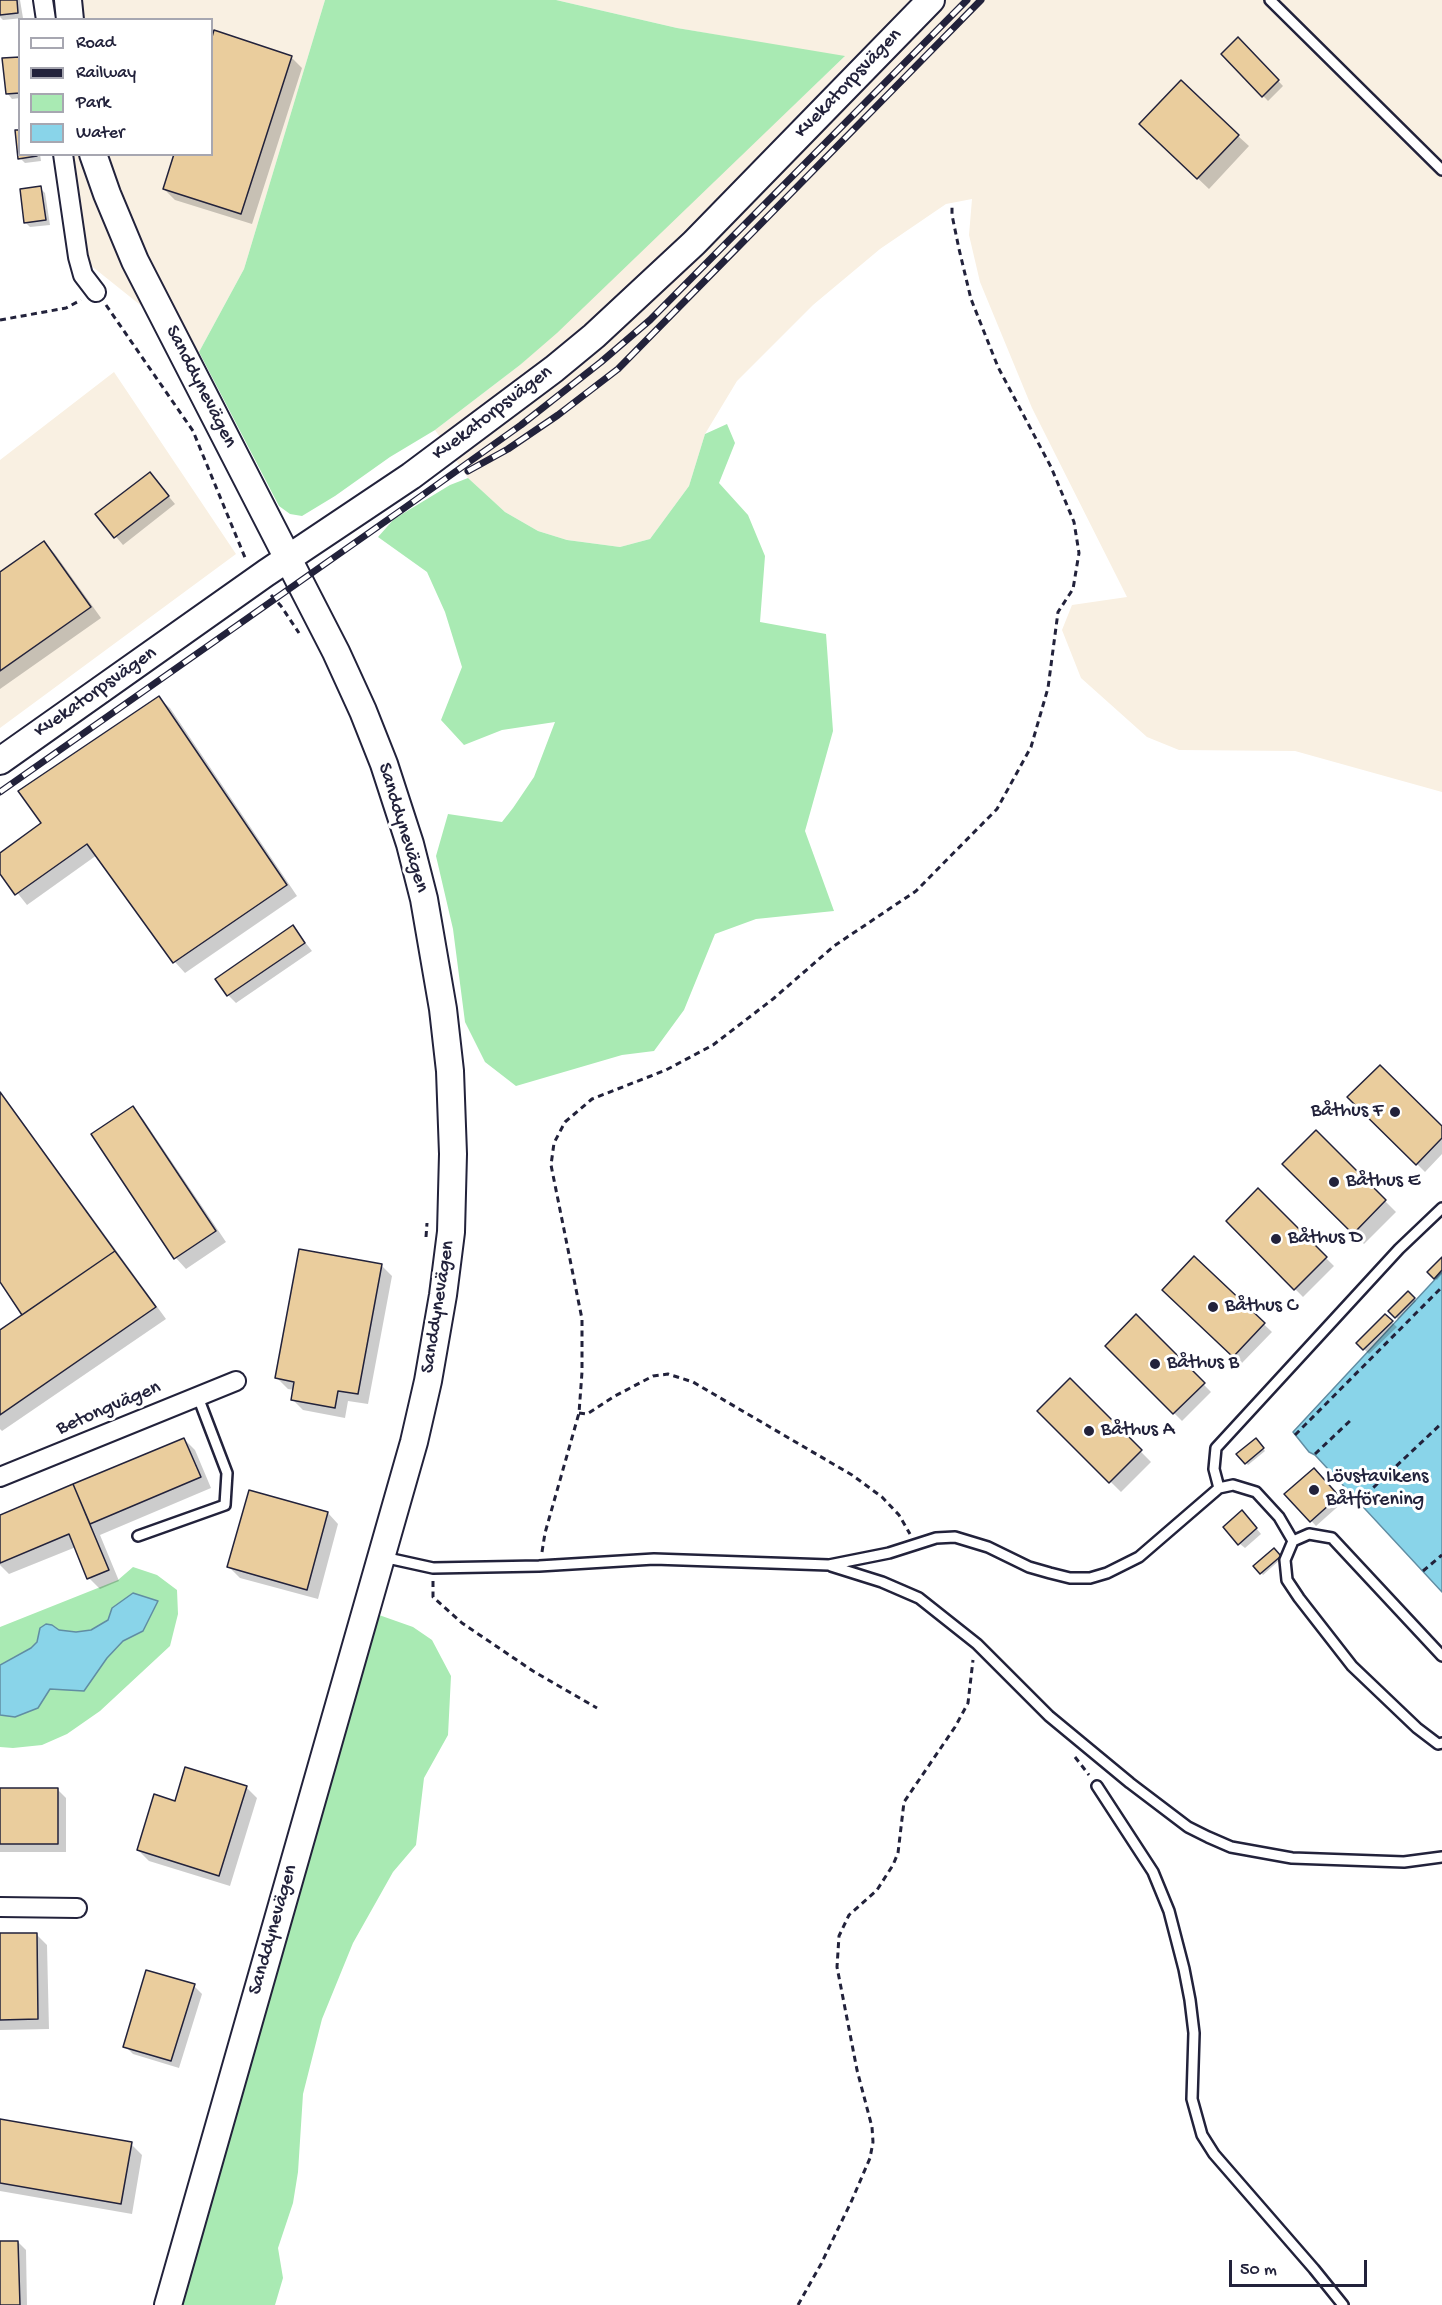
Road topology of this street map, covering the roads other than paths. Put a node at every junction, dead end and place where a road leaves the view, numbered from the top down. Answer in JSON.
{"nodes":[{"id":1,"x":43,"y":0,"type":"edge"},
{"id":2,"x":68,"y":0,"type":"edge"},
{"id":3,"x":932,"y":0,"type":"edge"},
{"id":4,"x":1270,"y":0,"type":"edge"},
{"id":5,"x":46,"y":18,"type":"edge"},
{"id":6,"x":70,"y":18,"type":"edge"},
{"id":7,"x":63,"y":156,"type":"edge"},
{"id":8,"x":94,"y":156,"type":"edge"},
{"id":9,"x":1442,"y":170,"type":"edge"},
{"id":10,"x":96,"y":292,"type":"road end"},
{"id":11,"x":288,"y":558,"type":"junction"},
{"id":12,"x":0,"y":761,"type":"edge"},
{"id":13,"x":1442,"y":1208,"type":"edge"},
{"id":14,"x":236,"y":1381,"type":"dead end"},
{"id":15,"x":198,"y":1397,"type":"junction"},
{"id":16,"x":0,"y":1477,"type":"edge"},
{"id":17,"x":1219,"y":1488,"type":"junction"},
{"id":18,"x":138,"y":1536,"type":"dead end"},
{"id":19,"x":1293,"y":1541,"type":"junction"},
{"id":20,"x":381,"y":1556,"type":"junction"},
{"id":21,"x":829,"y":1565,"type":"junction"},
{"id":22,"x":1442,"y":1656,"type":"edge"},
{"id":23,"x":1442,"y":1743,"type":"edge"},
{"id":24,"x":1097,"y":1786,"type":"road end"},
{"id":25,"x":1442,"y":1857,"type":"edge"},
{"id":26,"x":0,"y":1906,"type":"edge"},
{"id":27,"x":77,"y":1908,"type":"dead end"},
{"id":28,"x":168,"y":2305,"type":"edge"},
{"id":29,"x":1343,"y":2305,"type":"edge"}],
"edges":[{"from":1,"to":5,"type":"street"},
{"from":2,"to":6,"type":"street"},
{"from":3,"to":11,"type":"street","name":"Kvekatorpsvägen"},
{"from":4,"to":9,"type":"lane"},
{"from":7,"to":10,"type":"street"},
{"from":8,"to":11,"type":"street","name":"Sanddynevägen"},
{"from":11,"to":12,"type":"street","name":"Kvekatorpsvägen"},
{"from":11,"to":20,"type":"street","name":"Sanddynevägen"},
{"from":13,"to":17,"type":"lane"},
{"from":14,"to":15,"type":"street","name":"Betongvägen"},
{"from":15,"to":16,"type":"street","name":"Betongvägen"},
{"from":15,"to":18,"type":"lane"},
{"from":17,"to":19,"type":"lane"},
{"from":17,"to":21,"type":"lane"},
{"from":19,"to":22,"type":"lane"},
{"from":19,"to":23,"type":"lane"},
{"from":20,"to":21,"type":"lane"},
{"from":20,"to":28,"type":"street","name":"Sanddynevägen"},
{"from":21,"to":25,"type":"lane"},
{"from":24,"to":29,"type":"lane"},
{"from":26,"to":27,"type":"street"}]}
